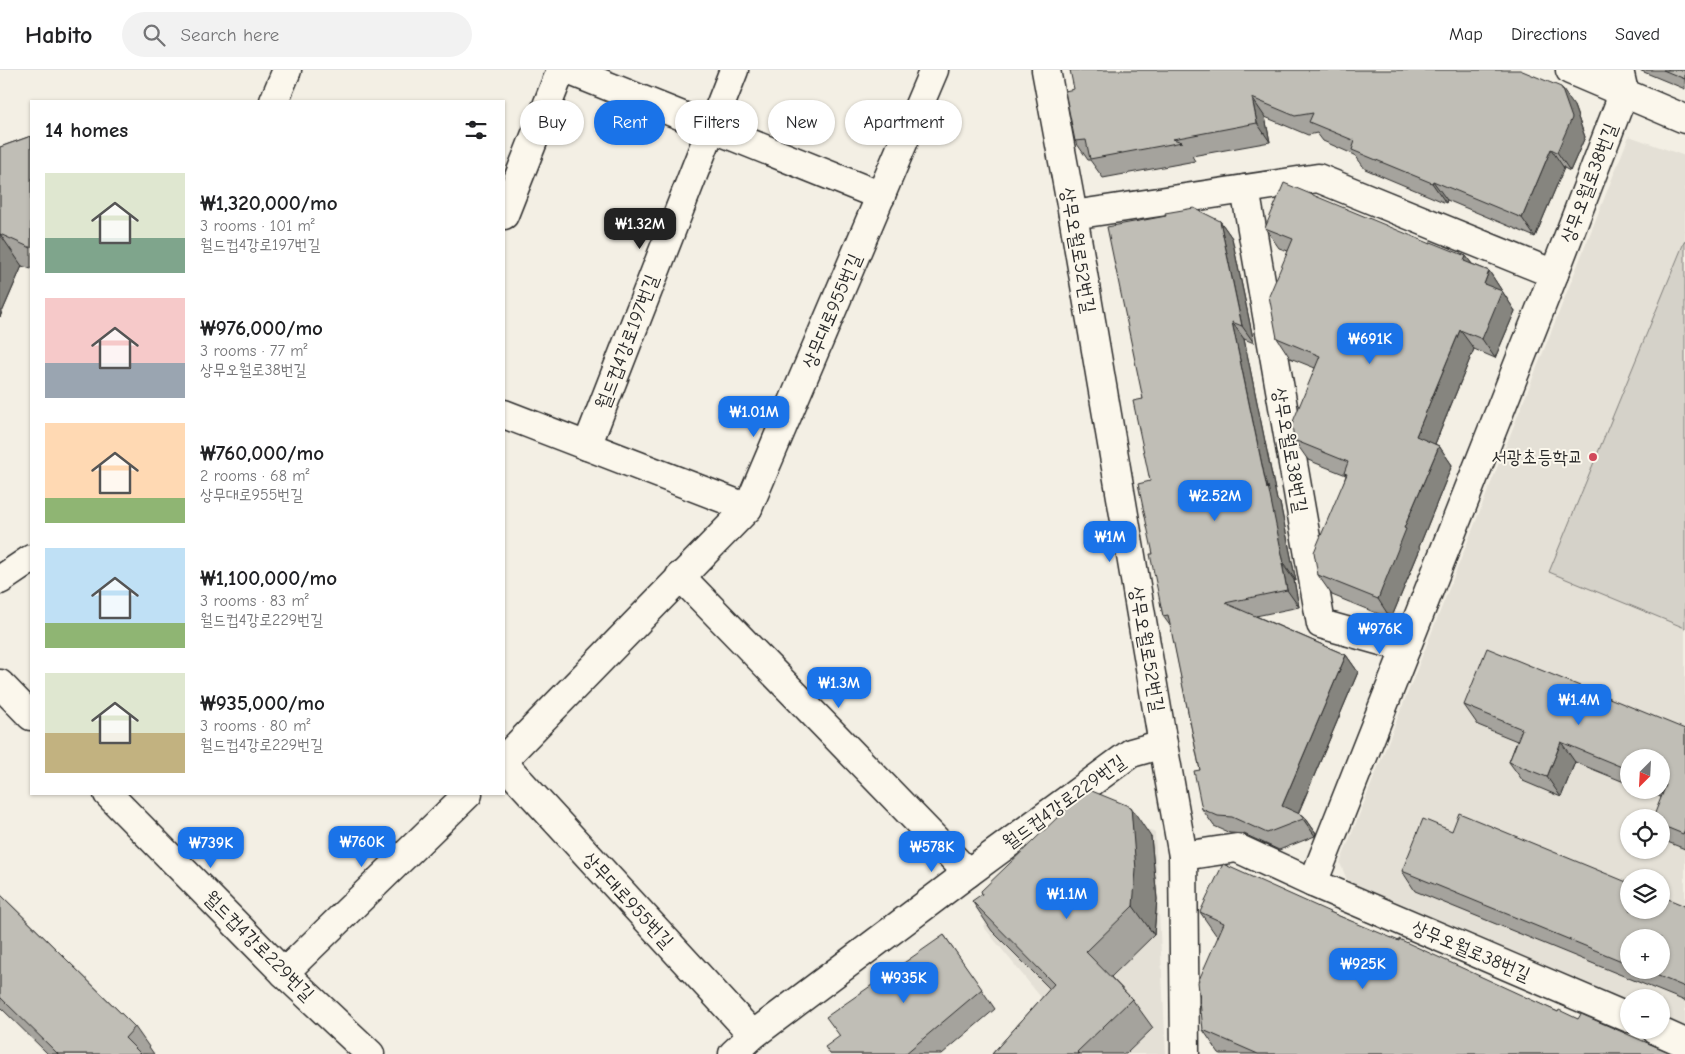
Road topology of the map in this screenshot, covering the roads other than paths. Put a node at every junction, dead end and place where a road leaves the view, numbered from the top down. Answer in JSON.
{"nodes":[{"id":1,"x":287,"y":70,"type":"edge"},
{"id":2,"x":561,"y":70,"type":"edge"},
{"id":3,"x":568,"y":70,"type":"edge"},
{"id":4,"x":734,"y":70,"type":"edge"},
{"id":5,"x":934,"y":70,"type":"edge"},
{"id":6,"x":1046,"y":70,"type":"edge"},
{"id":7,"x":1570,"y":70,"type":"edge"},
{"id":8,"x":1621,"y":81,"type":"edge"},
{"id":9,"x":274,"y":100,"type":"edge"},
{"id":10,"x":721,"y":100,"type":"edge"},
{"id":11,"x":675,"y":113,"type":"edge"},
{"id":12,"x":1685,"y":119,"type":"edge"},
{"id":13,"x":703,"y":145,"type":"edge"},
{"id":14,"x":755,"y":145,"type":"edge"},
{"id":15,"x":1245,"y":189,"type":"junction"},
{"id":16,"x":881,"y":196,"type":"junction"},
{"id":17,"x":505,"y":212,"type":"edge"},
{"id":18,"x":1072,"y":215,"type":"junction"},
{"id":19,"x":1554,"y":274,"type":"junction"},
{"id":20,"x":505,"y":414,"type":"edge"},
{"id":21,"x":587,"y":446,"type":"junction"},
{"id":22,"x":748,"y":508,"type":"junction"},
{"id":23,"x":30,"y":560,"type":"edge"},
{"id":24,"x":680,"y":576,"type":"junction"},
{"id":25,"x":0,"y":580,"type":"edge"},
{"id":26,"x":1406,"y":648,"type":"junction"},
{"id":27,"x":0,"y":684,"type":"edge"},
{"id":28,"x":30,"y":715,"type":"edge"},
{"id":29,"x":1163,"y":744,"type":"junction"},
{"id":30,"x":505,"y":758,"type":"edge"},
{"id":31,"x":505,"y":765,"type":"edge"},
{"id":32,"x":109,"y":795,"type":"edge"},
{"id":33,"x":467,"y":795,"type":"edge"},
{"id":34,"x":1183,"y":856,"type":"junction"},
{"id":35,"x":968,"y":873,"type":"junction"},
{"id":36,"x":1313,"y":883,"type":"junction"},
{"id":37,"x":284,"y":973,"type":"junction"},
{"id":38,"x":1620,"y":1014,"type":"edge"},
{"id":39,"x":752,"y":1035,"type":"junction"},
{"id":40,"x":1670,"y":1036,"type":"edge"},
{"id":41,"x":1685,"y":1043,"type":"edge"},
{"id":42,"x":370,"y":1054,"type":"edge"},
{"id":43,"x":732,"y":1054,"type":"edge"},
{"id":44,"x":1185,"y":1054,"type":"edge"}],
"edges":[{"from":1,"to":9,"type":"street"},
{"from":2,"to":17,"type":"street"},
{"from":3,"to":11,"type":"street"},
{"from":4,"to":10,"type":"street","name":"월드컵4강로197번길"},
{"from":5,"to":16,"type":"street","name":"상무대로955번길"},
{"from":6,"to":18,"type":"street","name":"상무오월로52번길"},
{"from":7,"to":8,"type":"street"},
{"from":8,"to":12,"type":"street"},
{"from":8,"to":19,"type":"street","name":"상무오월로38번길"},
{"from":13,"to":21,"type":"street","name":"월드컵4강로197번길"},
{"from":14,"to":16,"type":"street"},
{"from":15,"to":18,"type":"street"},
{"from":15,"to":19,"type":"street"},
{"from":15,"to":26,"type":"street","name":"상무오월로38번길"},
{"from":16,"to":22,"type":"street","name":"상무대로955번길"},
{"from":18,"to":29,"type":"street","name":"상무오월로52번길"},
{"from":19,"to":26,"type":"street","name":"상무오월로38번길"},
{"from":20,"to":21,"type":"street"},
{"from":21,"to":22,"type":"street"},
{"from":22,"to":24,"type":"street","name":"상무대로955번길"},
{"from":23,"to":25,"type":"street"},
{"from":24,"to":30,"type":"street","name":"상무대로955번길"},
{"from":24,"to":35,"type":"street"},
{"from":26,"to":36,"type":"street","name":"상무오월로38번길"},
{"from":27,"to":28,"type":"street"},
{"from":29,"to":34,"type":"street","name":"상무오월로52번길"},
{"from":29,"to":35,"type":"street","name":"월드컵4강로229번길"},
{"from":31,"to":39,"type":"street","name":"상무대로955번길"},
{"from":32,"to":37,"type":"street","name":"월드컵4강로229번길"},
{"from":33,"to":37,"type":"street"},
{"from":34,"to":36,"type":"street","name":"상무오월로38번길"},
{"from":34,"to":44,"type":"street","name":"상무오월로52번길"},
{"from":35,"to":39,"type":"street","name":"월드컵4강로229번길"},
{"from":36,"to":38,"type":"street","name":"상무오월로38번길"},
{"from":37,"to":42,"type":"street","name":"월드컵4강로229번길"},
{"from":39,"to":43,"type":"street","name":"월드컵4강로229번길"},
{"from":40,"to":41,"type":"street"}]}
